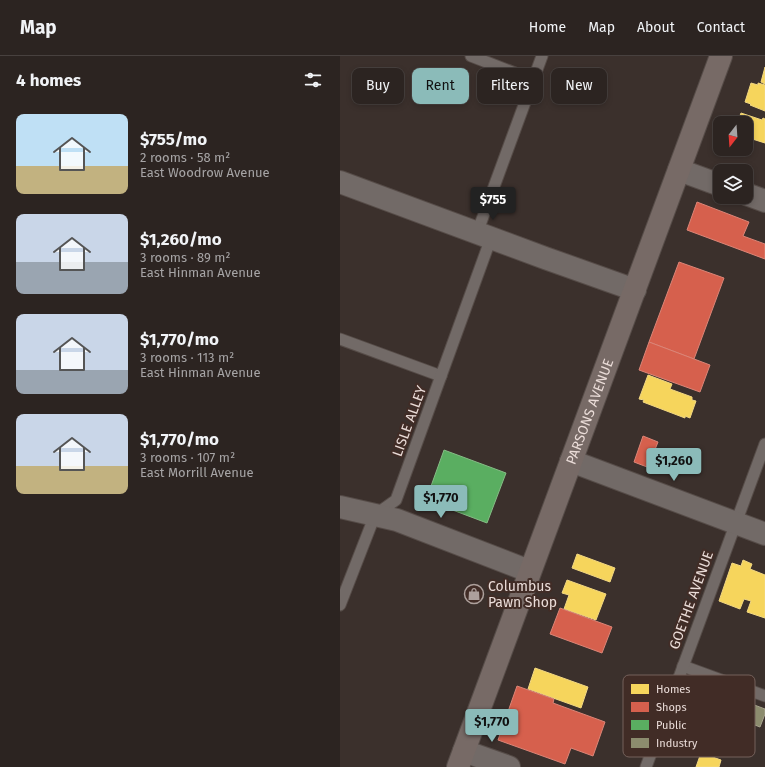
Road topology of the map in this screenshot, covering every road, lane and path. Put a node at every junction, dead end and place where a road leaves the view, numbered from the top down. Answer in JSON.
{"nodes":[{"id":1,"x":471,"y":56,"type":"edge"},
{"id":2,"x":542,"y":56,"type":"edge"},
{"id":3,"x":721,"y":56,"type":"edge"},
{"id":4,"x":502,"y":68,"type":"edge"},
{"id":5,"x":538,"y":68,"type":"edge"},
{"id":6,"x":525,"y":104,"type":"edge"},
{"id":7,"x":679,"y":170,"type":"junction"},
{"id":8,"x":340,"y":182,"type":"edge"},
{"id":9,"x":713,"y":182,"type":"edge"},
{"id":10,"x":753,"y":197,"type":"edge"},
{"id":11,"x":765,"y":201,"type":"edge"},
{"id":12,"x":484,"y":236,"type":"junction"},
{"id":13,"x":635,"y":290,"type":"junction"},
{"id":14,"x":340,"y":339,"type":"edge"},
{"id":15,"x":441,"y":376,"type":"junction"},
{"id":16,"x":765,"y":444,"type":"edge"},
{"id":17,"x":571,"y":461,"type":"junction"},
{"id":18,"x":340,"y":507,"type":"edge"},
{"id":19,"x":375,"y":515,"type":"junction"},
{"id":20,"x":736,"y":523,"type":"junction"},
{"id":21,"x":765,"y":534,"type":"edge"},
{"id":22,"x":529,"y":571,"type":"junction"},
{"id":23,"x":340,"y":605,"type":"edge"},
{"id":24,"x":683,"y":666,"type":"junction"},
{"id":25,"x":680,"y":675,"type":"edge"},
{"id":26,"x":708,"y":675,"type":"edge"},
{"id":27,"x":755,"y":692,"type":"edge"},
{"id":28,"x":765,"y":696,"type":"edge"},
{"id":29,"x":650,"y":757,"type":"edge"},
{"id":30,"x":461,"y":759,"type":"edge"},
{"id":31,"x":509,"y":767,"type":"edge"},
{"id":32,"x":646,"y":767,"type":"edge"}],
"edges":[{"from":1,"to":4,"type":"lane"},
{"from":2,"to":5,"type":"lane","name":"LISLE ALLEY"},
{"from":3,"to":7,"type":"main road","name":"PARSONS AVENUE"},
{"from":6,"to":12,"type":"lane","name":"LISLE ALLEY"},
{"from":7,"to":9,"type":"street"},
{"from":7,"to":13,"type":"main road","name":"PARSONS AVENUE"},
{"from":8,"to":12,"type":"street"},
{"from":10,"to":11,"type":"street"},
{"from":12,"to":13,"type":"street"},
{"from":12,"to":15,"type":"lane","name":"LISLE ALLEY"},
{"from":13,"to":17,"type":"main road","name":"PARSONS AVENUE"},
{"from":14,"to":15,"type":"lane"},
{"from":15,"to":19,"type":"lane","name":"LISLE ALLEY"},
{"from":16,"to":20,"type":"lane","name":"GOETHE AVENUE"},
{"from":17,"to":20,"type":"street"},
{"from":17,"to":22,"type":"main road","name":"PARSONS AVENUE"},
{"from":18,"to":19,"type":"street"},
{"from":19,"to":22,"type":"street"},
{"from":19,"to":23,"type":"lane"},
{"from":20,"to":21,"type":"street"},
{"from":20,"to":24,"type":"lane","name":"GOETHE AVENUE"},
{"from":22,"to":30,"type":"main road","name":"PARSONS AVENUE"},
{"from":24,"to":25,"type":"lane","name":"GOETHE AVENUE"},
{"from":24,"to":26,"type":"lane"},
{"from":27,"to":28,"type":"lane"},
{"from":29,"to":32,"type":"lane","name":"GOETHE AVENUE"},
{"from":30,"to":31,"type":"street"}]}
